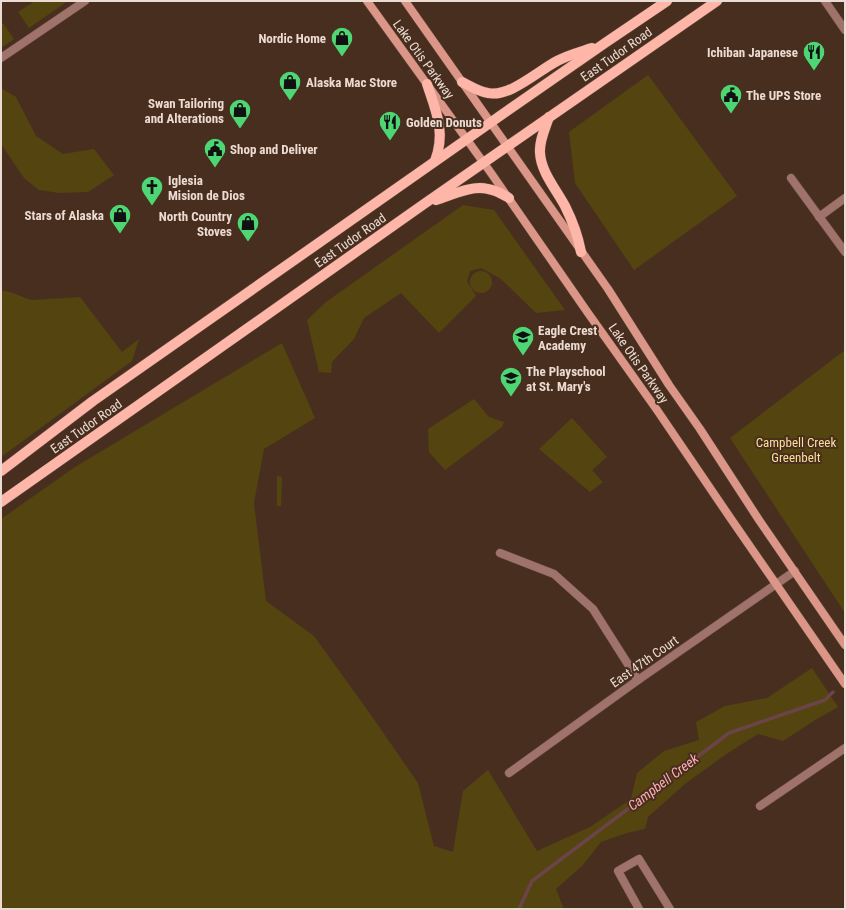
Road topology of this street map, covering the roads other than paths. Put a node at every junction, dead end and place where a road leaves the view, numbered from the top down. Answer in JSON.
{"nodes":[{"id":1,"x":85,"y":1,"type":"edge"},
{"id":2,"x":367,"y":1,"type":"edge"},
{"id":3,"x":405,"y":1,"type":"edge"},
{"id":4,"x":668,"y":1,"type":"edge"},
{"id":5,"x":717,"y":1,"type":"edge"},
{"id":6,"x":825,"y":1,"type":"edge"},
{"id":7,"x":845,"y":30,"type":"edge"},
{"id":8,"x":605,"y":43,"type":"junction"},
{"id":9,"x":1,"y":58,"type":"edge"},
{"id":10,"x":462,"y":82,"type":"junction"},
{"id":11,"x":427,"y":84,"type":"junction"},
{"id":12,"x":549,"y":117,"type":"junction"},
{"id":13,"x":490,"y":122,"type":"junction"},
{"id":14,"x":466,"y":139,"type":"junction"},
{"id":15,"x":507,"y":146,"type":"junction"},
{"id":16,"x":435,"y":161,"type":"junction"},
{"id":17,"x":484,"y":163,"type":"junction"},
{"id":18,"x":791,"y":178,"type":"dead end"},
{"id":19,"x":508,"y":198,"type":"junction"},
{"id":20,"x":845,"y":198,"type":"edge"},
{"id":21,"x":424,"y":204,"type":"junction"},
{"id":22,"x":819,"y":217,"type":"junction"},
{"id":23,"x":582,"y":252,"type":"junction"},
{"id":24,"x":845,"y":252,"type":"edge"},
{"id":25,"x":1,"y":471,"type":"edge"},
{"id":26,"x":1,"y":502,"type":"edge"},
{"id":27,"x":500,"y":554,"type":"dead end"},
{"id":28,"x":795,"y":571,"type":"junction"},
{"id":29,"x":776,"y":584,"type":"junction"},
{"id":30,"x":845,"y":644,"type":"edge"},
{"id":31,"x":638,"y":680,"type":"junction"},
{"id":32,"x":845,"y":684,"type":"edge"},
{"id":33,"x":845,"y":748,"type":"edge"},
{"id":34,"x":508,"y":773,"type":"dead end"},
{"id":35,"x":760,"y":806,"type":"dead end"},
{"id":36,"x":639,"y":909,"type":"edge"},
{"id":37,"x":670,"y":909,"type":"edge"}],
"edges":[{"from":1,"to":9,"type":"street"},
{"from":2,"to":11,"type":"main road","name":"Lake Otis Parkway"},
{"from":3,"to":10,"type":"main road","name":"Lake Otis Parkway"},
{"from":4,"to":8,"type":"main road","name":"East Tudor Road"},
{"from":5,"to":12,"type":"main road","name":"East Tudor Road"},
{"from":6,"to":7,"type":"street"},
{"from":8,"to":10,"type":"main road"},
{"from":8,"to":13,"type":"main road","name":"East Tudor Road"},
{"from":10,"to":13,"type":"main road","name":"Lake Otis Parkway"},
{"from":11,"to":14,"type":"main road","name":"Lake Otis Parkway"},
{"from":11,"to":16,"type":"main road"},
{"from":12,"to":15,"type":"main road","name":"East Tudor Road"},
{"from":12,"to":23,"type":"main road"},
{"from":13,"to":14,"type":"main road","name":"East Tudor Road"},
{"from":13,"to":15,"type":"main road","name":"Lake Otis Parkway"},
{"from":14,"to":16,"type":"main road","name":"East Tudor Road"},
{"from":14,"to":17,"type":"main road","name":"Lake Otis Parkway"},
{"from":15,"to":17,"type":"main road","name":"East Tudor Road"},
{"from":15,"to":23,"type":"main road","name":"Lake Otis Parkway"},
{"from":16,"to":25,"type":"main road","name":"East Tudor Road"},
{"from":17,"to":19,"type":"main road","name":"Lake Otis Parkway"},
{"from":17,"to":21,"type":"main road","name":"East Tudor Road"},
{"from":18,"to":22,"type":"street"},
{"from":19,"to":21,"type":"main road"},
{"from":19,"to":29,"type":"main road","name":"Lake Otis Parkway"},
{"from":20,"to":22,"type":"street"},
{"from":21,"to":26,"type":"main road","name":"East Tudor Road"},
{"from":22,"to":24,"type":"street"},
{"from":23,"to":28,"type":"main road","name":"Lake Otis Parkway"},
{"from":27,"to":31,"type":"street"},
{"from":28,"to":29,"type":"street","name":"East 47th Court"},
{"from":28,"to":30,"type":"main road","name":"Lake Otis Parkway"},
{"from":29,"to":31,"type":"street","name":"East 47th Court"},
{"from":29,"to":32,"type":"main road","name":"Lake Otis Parkway"},
{"from":31,"to":34,"type":"street","name":"East 47th Court"},
{"from":33,"to":35,"type":"street"},
{"from":36,"to":37,"type":"street"}]}
